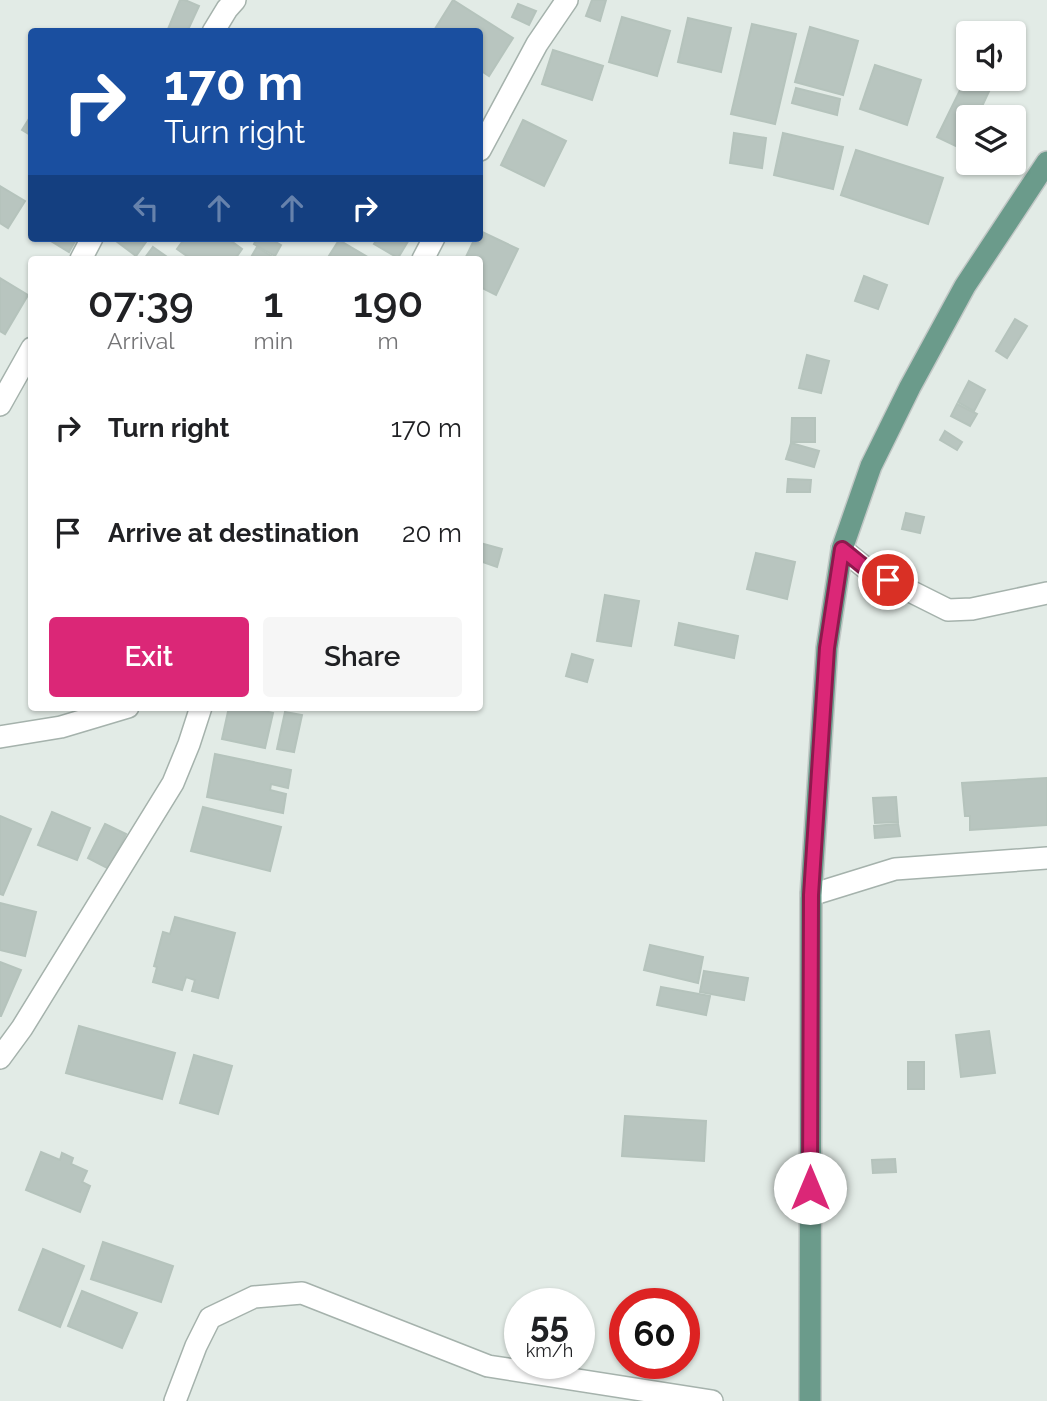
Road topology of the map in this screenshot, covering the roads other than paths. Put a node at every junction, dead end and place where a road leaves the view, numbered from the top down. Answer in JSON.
{"nodes":[{"id":1,"x":235,"y":0,"type":"edge"},
{"id":2,"x":567,"y":0,"type":"edge"},
{"id":3,"x":217,"y":28,"type":"edge"},
{"id":4,"x":483,"y":144,"type":"edge"},
{"id":5,"x":1047,"y":162,"type":"edge"},
{"id":6,"x":28,"y":355,"type":"edge"},
{"id":7,"x":0,"y":405,"type":"edge"},
{"id":8,"x":842,"y":549,"type":"junction"},
{"id":9,"x":1047,"y":593,"type":"edge"},
{"id":10,"x":115,"y":711,"type":"edge"},
{"id":11,"x":200,"y":711,"type":"edge"},
{"id":12,"x":0,"y":737,"type":"edge"},
{"id":13,"x":1047,"y":858,"type":"edge"},
{"id":14,"x":811,"y":895,"type":"junction"},
{"id":15,"x":0,"y":1058,"type":"edge"},
{"id":16,"x":175,"y":1401,"type":"edge"},
{"id":17,"x":712,"y":1401,"type":"edge"},
{"id":18,"x":810,"y":1401,"type":"edge"}],
"edges":[{"from":1,"to":3,"type":"street"},
{"from":2,"to":4,"type":"street"},
{"from":5,"to":8,"type":"main road"},
{"from":6,"to":7,"type":"street"},
{"from":8,"to":9,"type":"street"},
{"from":8,"to":14,"type":"main road"},
{"from":10,"to":12,"type":"street"},
{"from":11,"to":15,"type":"street"},
{"from":13,"to":14,"type":"street"},
{"from":14,"to":18,"type":"main road"},
{"from":16,"to":17,"type":"street"}]}
